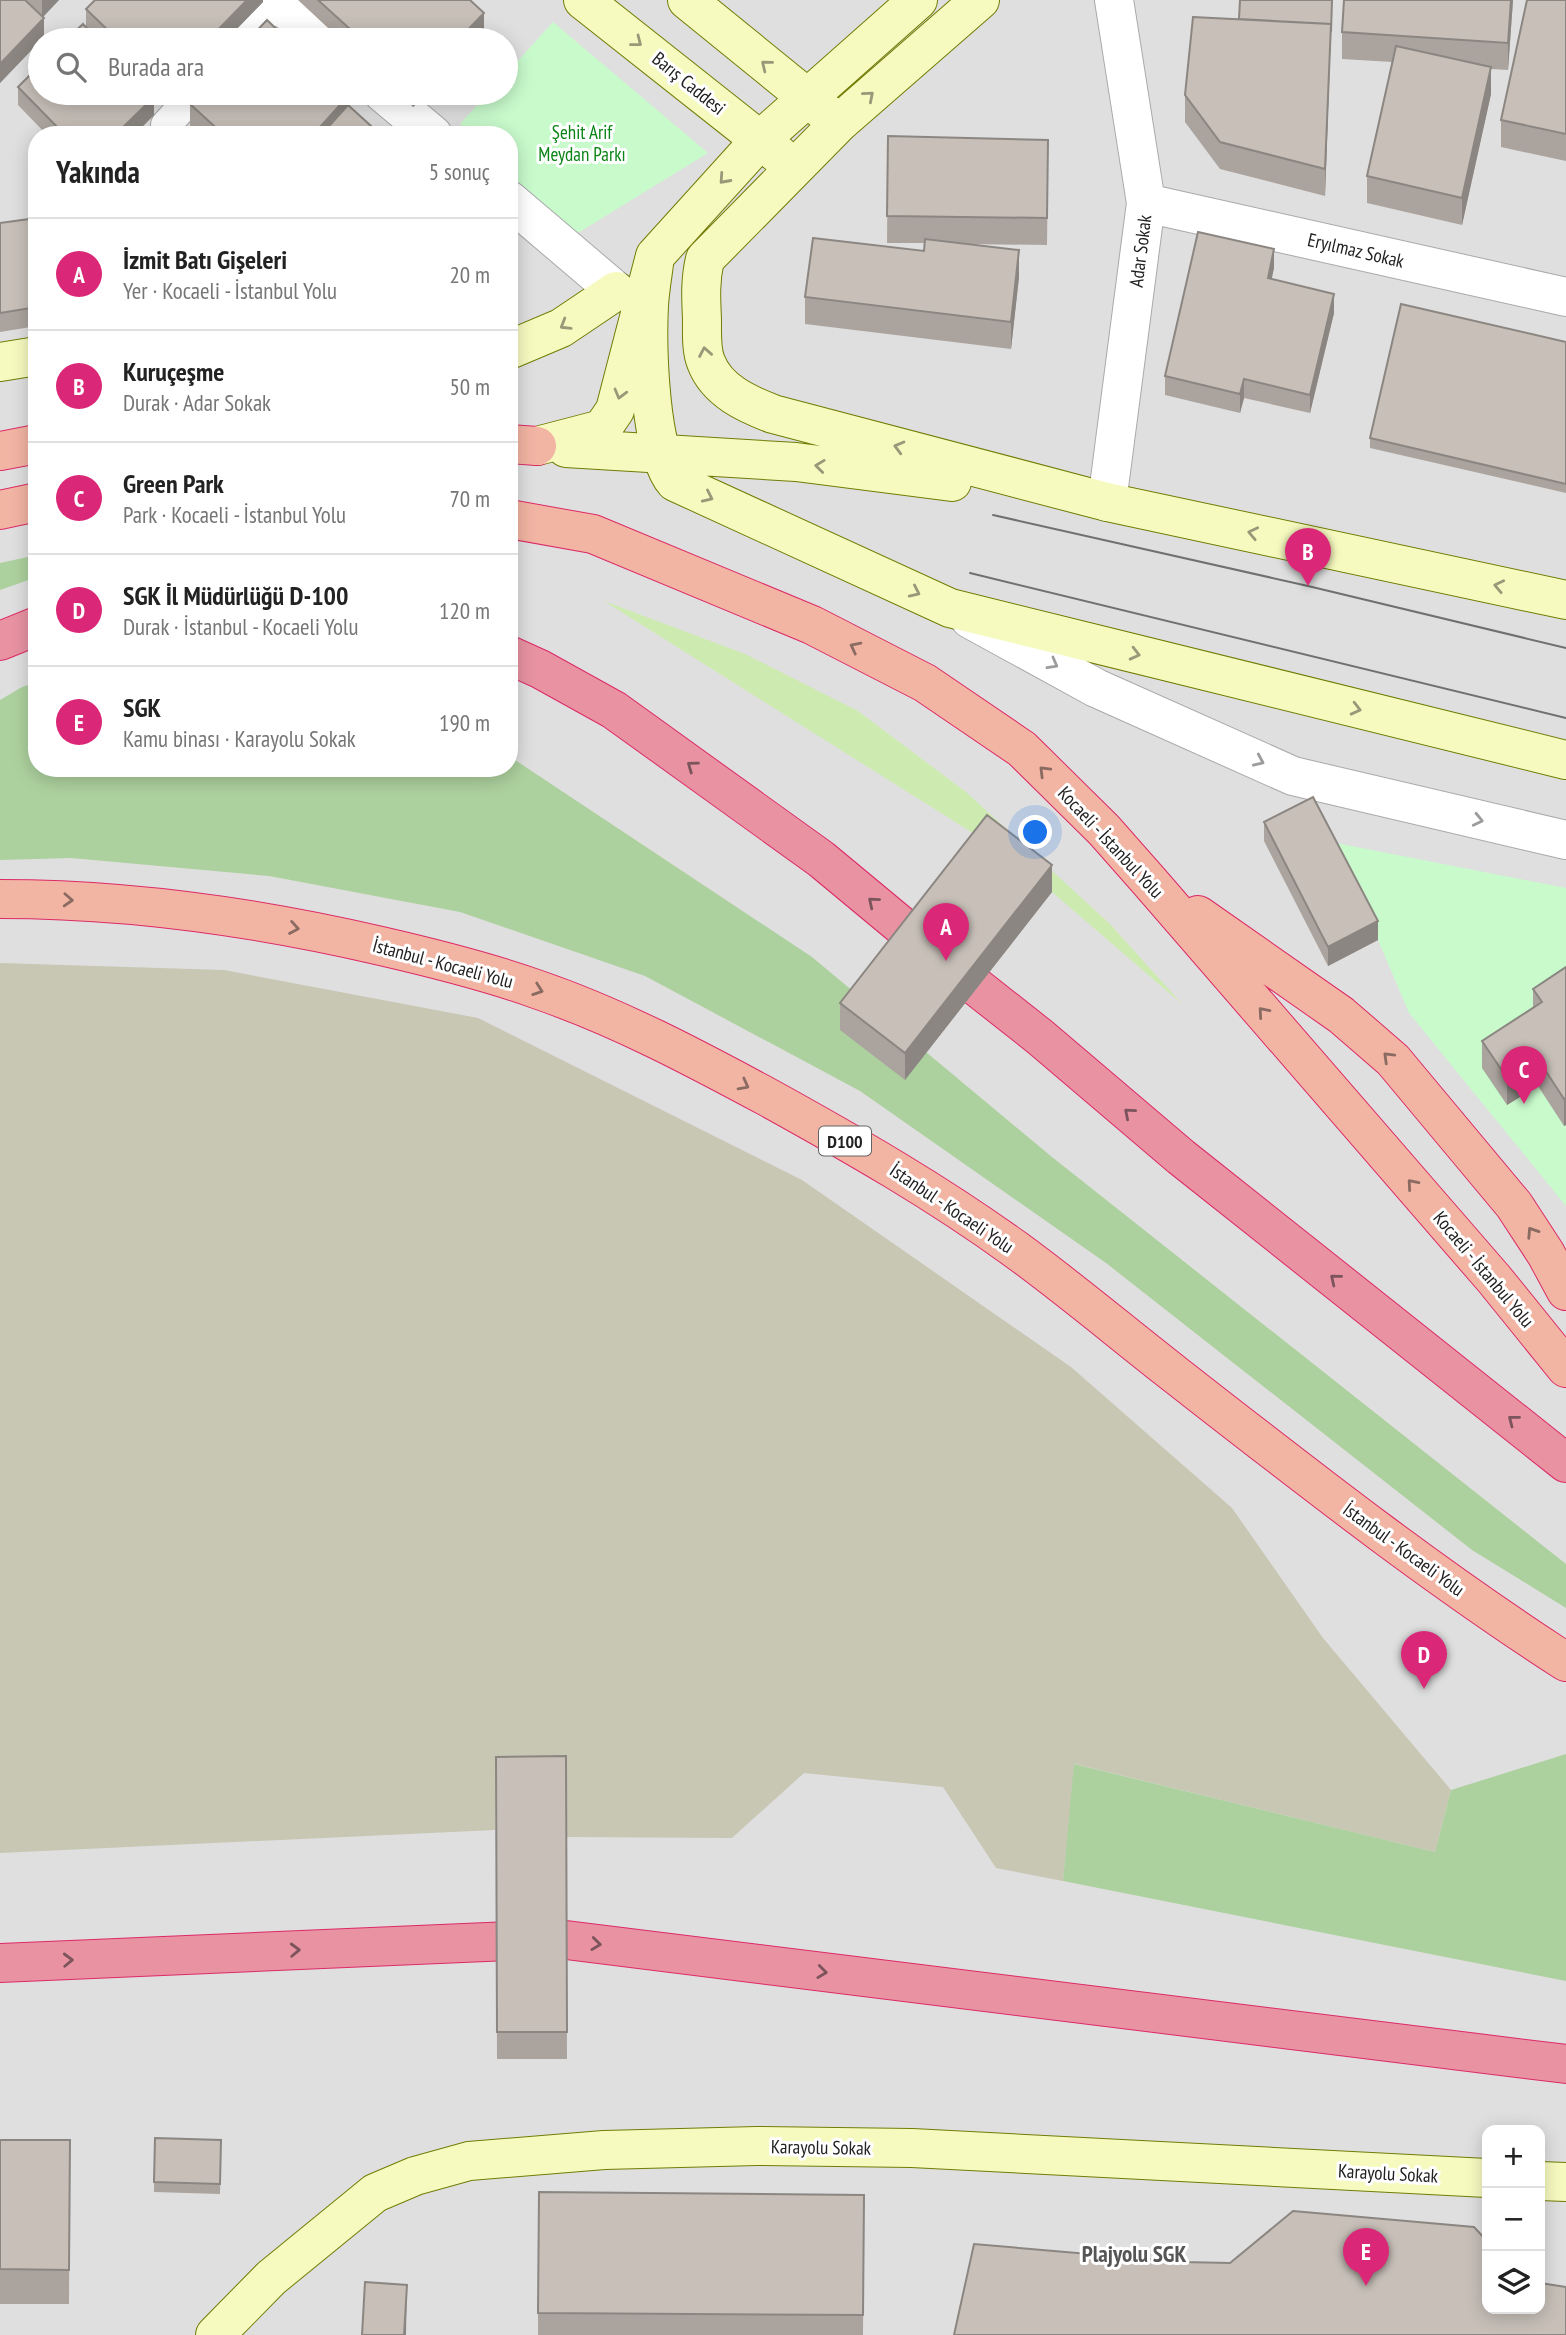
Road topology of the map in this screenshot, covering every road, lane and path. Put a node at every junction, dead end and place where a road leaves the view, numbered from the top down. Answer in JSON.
{"nodes":[{"id":1,"x":583,"y":0,"type":"edge"},
{"id":2,"x":687,"y":0,"type":"edge"},
{"id":3,"x":918,"y":0,"type":"edge"},
{"id":4,"x":980,"y":0,"type":"edge"},
{"id":5,"x":1114,"y":0,"type":"edge"},
{"id":6,"x":276,"y":1,"type":"edge"},
{"id":7,"x":253,"y":28,"type":"edge"},
{"id":8,"x":308,"y":28,"type":"edge"},
{"id":9,"x":807,"y":98,"type":"junction"},
{"id":10,"x":184,"y":105,"type":"edge"},
{"id":11,"x":397,"y":105,"type":"edge"},
{"id":12,"x":839,"y":123,"type":"junction"},
{"id":13,"x":166,"y":125,"type":"dead end"},
{"id":14,"x":422,"y":126,"type":"edge"},
{"id":15,"x":760,"y":140,"type":"junction"},
{"id":16,"x":795,"y":168,"type":"junction"},
{"id":17,"x":1146,"y":203,"type":"junction"},
{"id":18,"x":518,"y":208,"type":"edge"},
{"id":19,"x":655,"y":256,"type":"junction"},
{"id":20,"x":616,"y":291,"type":"joint"},
{"id":21,"x":1566,"y":297,"type":"edge"},
{"id":22,"x":518,"y":346,"type":"edge"},
{"id":23,"x":28,"y":357,"type":"edge"},
{"id":24,"x":0,"y":362,"type":"edge"},
{"id":25,"x":519,"y":441,"type":"edge"},
{"id":26,"x":28,"y":446,"type":"edge"},
{"id":27,"x":0,"y":451,"type":"edge"},
{"id":28,"x":660,"y":454,"type":"junction"},
{"id":29,"x":1107,"y":502,"type":"junction"},
{"id":30,"x":28,"y":504,"type":"edge"},
{"id":31,"x":0,"y":510,"type":"edge"},
{"id":32,"x":518,"y":521,"type":"edge"},
{"id":33,"x":1566,"y":600,"type":"edge"},
{"id":34,"x":950,"y":608,"type":"junction"},
{"id":35,"x":28,"y":630,"type":"edge"},
{"id":36,"x":0,"y":641,"type":"edge"},
{"id":37,"x":518,"y":659,"type":"edge"},
{"id":38,"x":1566,"y":760,"type":"edge"},
{"id":39,"x":1566,"y":840,"type":"edge"},
{"id":40,"x":1149,"y":881,"type":"junction"},
{"id":41,"x":0,"y":899,"type":"edge"},
{"id":42,"x":1566,"y":1291,"type":"edge"},
{"id":43,"x":1566,"y":1367,"type":"edge"},
{"id":44,"x":1566,"y":1463,"type":"edge"},
{"id":45,"x":1566,"y":1662,"type":"edge"},
{"id":46,"x":0,"y":1963,"type":"edge"},
{"id":47,"x":1566,"y":2064,"type":"edge"},
{"id":48,"x":1482,"y":2178,"type":"edge"},
{"id":49,"x":1545,"y":2181,"type":"edge"},
{"id":50,"x":1566,"y":2182,"type":"edge"},
{"id":51,"x":228,"y":2328,"type":"edge"}],
"edges":[{"from":1,"to":15,"type":"main road","name":"Barış Caddesi","one_way":true},
{"from":9,"to":2,"type":"main road","one_way":true},
{"from":3,"to":9,"type":"main road"},
{"from":12,"to":4,"type":"main road","one_way":true},
{"from":5,"to":17,"type":"street","name":"Adar Sokak"},
{"from":6,"to":7,"type":"lane"},
{"from":6,"to":8,"type":"street"},
{"from":9,"to":12,"type":"main road"},
{"from":9,"to":15,"type":"main road"},
{"from":10,"to":13,"type":"lane"},
{"from":11,"to":14,"type":"street"},
{"from":12,"to":16,"type":"main road"},
{"from":15,"to":16,"type":"main road","name":"Barış Caddesi"},
{"from":15,"to":19,"type":"main road","one_way":true},
{"from":29,"to":16,"type":"main road","one_way":true},
{"from":17,"to":21,"type":"street","name":"Eryılmaz Sokak"},
{"from":17,"to":29,"type":"street","name":"Adar Sokak"},
{"from":18,"to":20,"type":"street"},
{"from":19,"to":25,"type":"main road","one_way":true},
{"from":19,"to":28,"type":"main road"},
{"from":20,"to":22,"type":"main road","one_way":true},
{"from":23,"to":24,"type":"main road"},
{"from":25,"to":28,"type":"main road"},
{"from":26,"to":27,"type":"highway"},
{"from":29,"to":28,"type":"main road","one_way":true},
{"from":28,"to":34,"type":"main road","one_way":true},
{"from":33,"to":29,"type":"main road","one_way":true},
{"from":30,"to":31,"type":"highway"},
{"from":40,"to":32,"type":"highway","name":"Kocaeli - İstanbul Yolu","one_way":true},
{"from":34,"to":38,"type":"main road","one_way":true},
{"from":34,"to":39,"type":"street","one_way":true},
{"from":35,"to":36,"type":"highway"},
{"from":44,"to":37,"type":"highway","one_way":true},
{"from":42,"to":40,"type":"highway","one_way":true},
{"from":43,"to":40,"type":"highway","name":"Kocaeli - İstanbul Yolu","one_way":true},
{"from":41,"to":45,"type":"highway","name":"İstanbul - Kocaeli Yolu","number":"D100","one_way":true},
{"from":46,"to":47,"type":"highway","one_way":true},
{"from":48,"to":51,"type":"main road","name":"Karayolu Sokak"},
{"from":49,"to":50,"type":"main road"}]}
